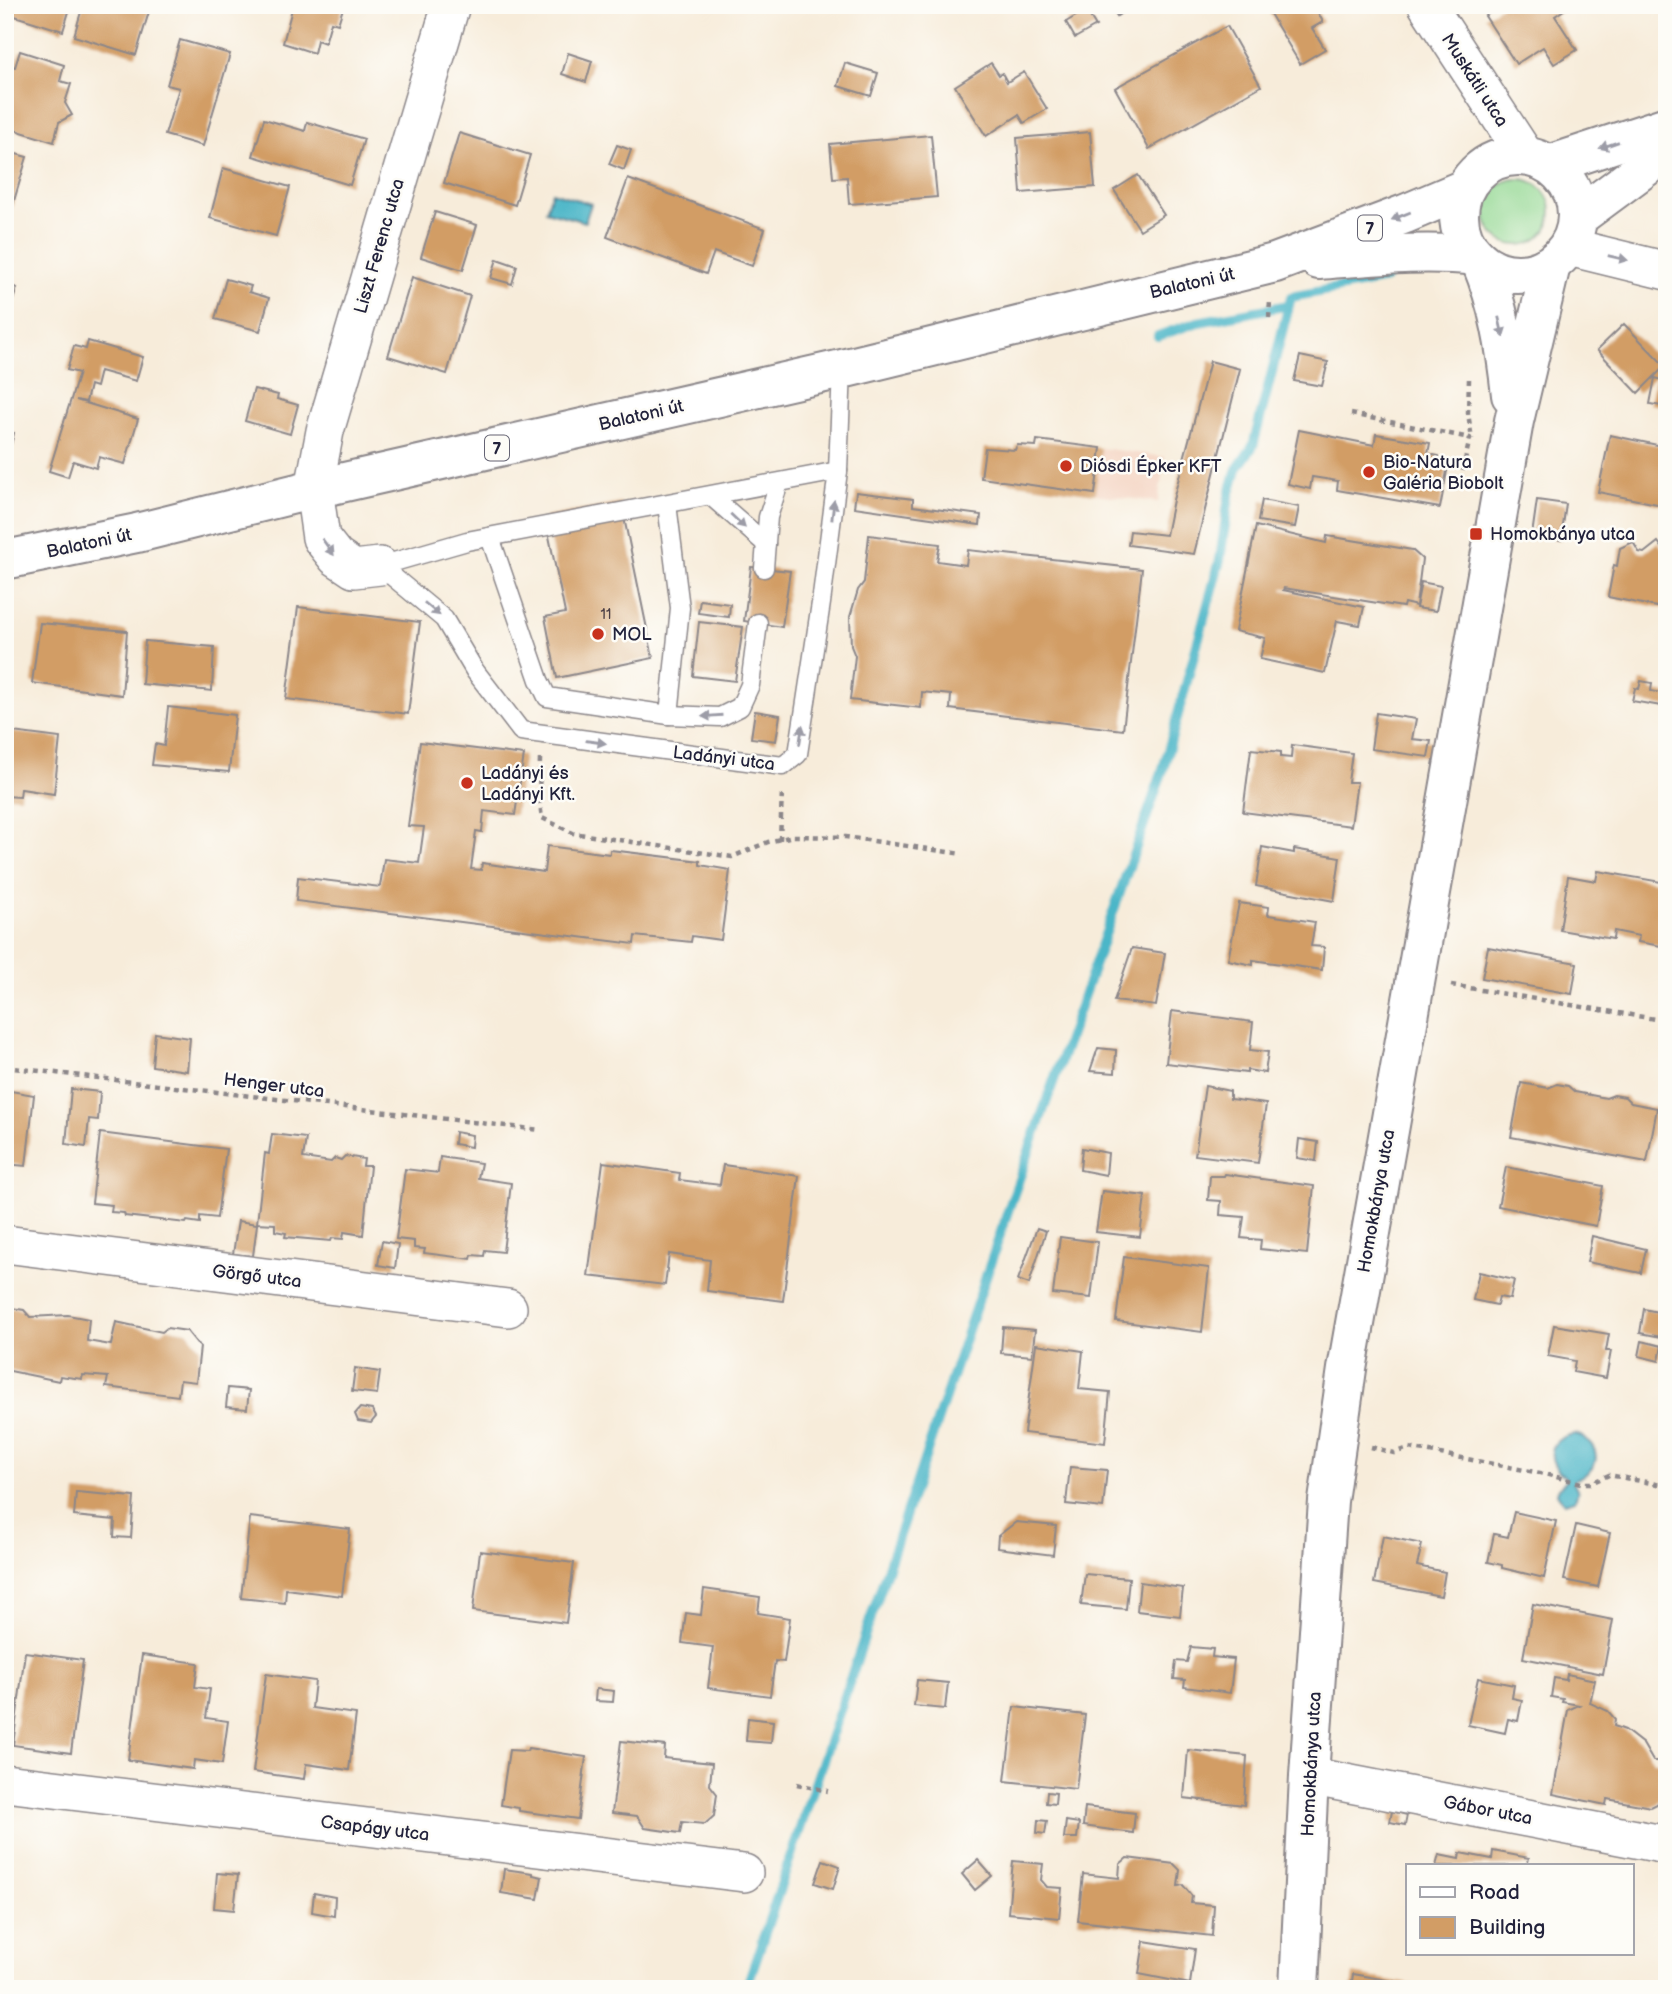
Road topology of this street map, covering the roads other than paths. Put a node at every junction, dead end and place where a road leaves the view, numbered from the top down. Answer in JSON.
{"nodes":[{"id":1,"x":451,"y":5,"type":"edge"},
{"id":2,"x":1427,"y":5,"type":"edge"},
{"id":3,"x":1667,"y":126,"type":"edge"},
{"id":4,"x":1667,"y":151,"type":"edge"},
{"id":5,"x":1538,"y":159,"type":"junction"},
{"id":6,"x":1464,"y":189,"type":"junction"},
{"id":7,"x":1566,"y":243,"type":"junction"},
{"id":8,"x":1478,"y":259,"type":"junction"},
{"id":9,"x":1275,"y":263,"type":"junction"},
{"id":10,"x":1667,"y":271,"type":"edge"},
{"id":11,"x":842,"y":369,"type":"junction"},
{"id":12,"x":1514,"y":421,"type":"junction"},
{"id":13,"x":838,"y":471,"type":"junction"},
{"id":14,"x":779,"y":483,"type":"junction"},
{"id":15,"x":314,"y":489,"type":"junction"},
{"id":16,"x":711,"y":496,"type":"junction"},
{"id":17,"x":667,"y":504,"type":"junction"},
{"id":18,"x":490,"y":537,"type":"junction"},
{"id":19,"x":766,"y":544,"type":"junction"},
{"id":20,"x":5,"y":560,"type":"edge"},
{"id":21,"x":380,"y":566,"type":"junction"},
{"id":22,"x":764,"y":568,"type":"dead end"},
{"id":23,"x":758,"y":623,"type":"dead end"},
{"id":24,"x":669,"y":715,"type":"junction"},
{"id":25,"x":5,"y":1244,"type":"edge"},
{"id":26,"x":508,"y":1308,"type":"dead end"},
{"id":27,"x":1309,"y":1776,"type":"junction"},
{"id":28,"x":5,"y":1783,"type":"edge"},
{"id":29,"x":1667,"y":1845,"type":"edge"},
{"id":30,"x":744,"y":1873,"type":"dead end"},
{"id":31,"x":1299,"y":1989,"type":"edge"}],
"edges":[{"from":1,"to":15,"type":"street","name":"Liszt Ferenc utca"},
{"from":2,"to":5,"type":"street","name":"Muskátli utca"},
{"from":3,"to":5,"type":"main road","number":"7","one_way":true},
{"from":4,"to":7,"type":"main road","number":"7"},
{"from":5,"to":6,"type":"main road","number":"7"},
{"from":5,"to":7,"type":"main road"},
{"from":6,"to":8,"type":"main road"},
{"from":6,"to":9,"type":"main road","name":"Balatoni út","number":"7","one_way":true},
{"from":7,"to":8,"type":"main road","number":"7"},
{"from":7,"to":10,"type":"street","one_way":true},
{"from":7,"to":12,"type":"main road","name":"Homokbánya utca"},
{"from":8,"to":9,"type":"main road","name":"Balatoni út","number":"7"},
{"from":8,"to":12,"type":"main road","name":"Homokbánya utca","one_way":true},
{"from":9,"to":11,"type":"main road","name":"Balatoni út","number":"7"},
{"from":11,"to":13,"type":"lane","name":"Ladányi utca"},
{"from":11,"to":15,"type":"main road","name":"Balatoni út","number":"7"},
{"from":12,"to":27,"type":"main road","name":"Homokbánya utca"},
{"from":13,"to":14,"type":"lane"},
{"from":21,"to":13,"type":"lane","name":"Ladányi utca","one_way":true},
{"from":14,"to":16,"type":"lane"},
{"from":14,"to":19,"type":"lane"},
{"from":15,"to":20,"type":"main road","name":"Balatoni út","number":"7"},
{"from":15,"to":21,"type":"street","name":"Liszt Ferenc utca","one_way":true},
{"from":16,"to":17,"type":"lane"},
{"from":16,"to":19,"type":"lane","one_way":true},
{"from":17,"to":18,"type":"lane"},
{"from":17,"to":24,"type":"lane"},
{"from":18,"to":21,"type":"lane"},
{"from":18,"to":24,"type":"lane"},
{"from":19,"to":22,"type":"lane"},
{"from":23,"to":24,"type":"lane","one_way":true},
{"from":25,"to":26,"type":"street","name":"Görgő utca"},
{"from":27,"to":29,"type":"street","name":"Gábor utca"},
{"from":27,"to":31,"type":"main road","name":"Homokbánya utca"},
{"from":28,"to":30,"type":"street","name":"Csapágy utca"}]}
